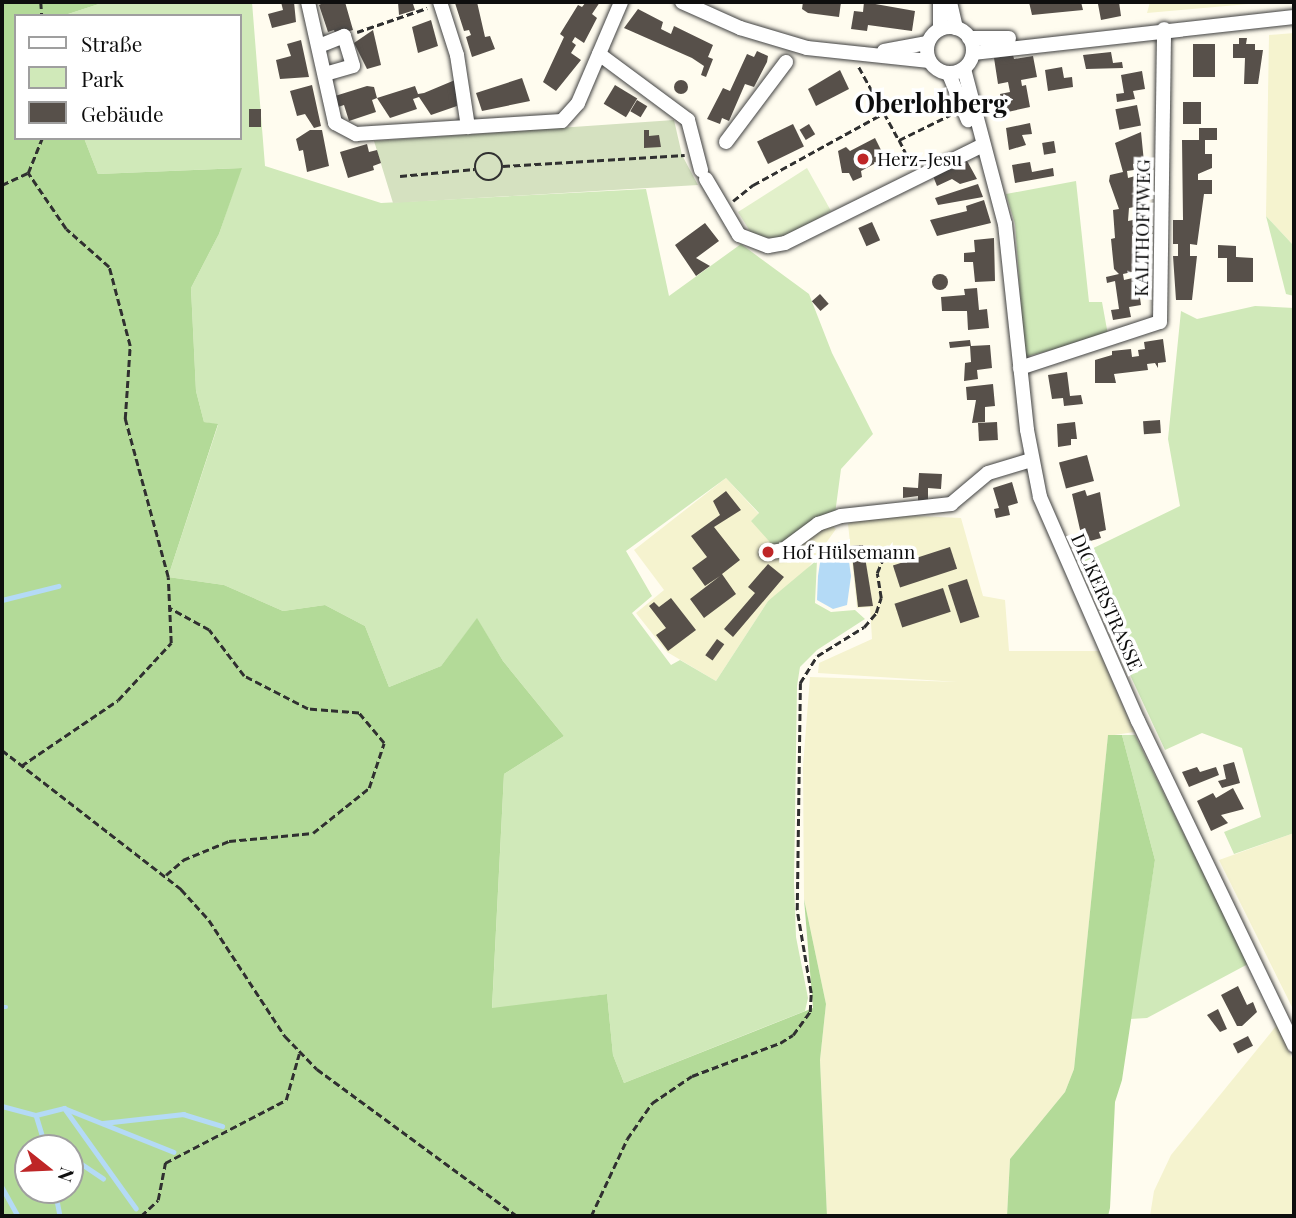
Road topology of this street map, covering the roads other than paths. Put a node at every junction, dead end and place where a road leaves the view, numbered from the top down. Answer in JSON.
{"nodes":[{"id":1,"x":308,"y":2,"type":"edge"},
{"id":2,"x":621,"y":2,"type":"edge"},
{"id":3,"x":682,"y":2,"type":"edge"},
{"id":4,"x":940,"y":2,"type":"edge"},
{"id":5,"x":950,"y":2,"type":"edge"},
{"id":6,"x":440,"y":3,"type":"edge"},
{"id":7,"x":1294,"y":17,"type":"edge"},
{"id":8,"x":956,"y":28,"type":"junction"},
{"id":9,"x":940,"y":29,"type":"junction"},
{"id":10,"x":1164,"y":29,"type":"junction"},
{"id":11,"x":970,"y":38,"type":"junction"},
{"id":12,"x":1059,"y":41,"type":"junction"},
{"id":13,"x":927,"y":43,"type":"junction"},
{"id":14,"x":318,"y":46,"type":"junction"},
{"id":15,"x":973,"y":53,"type":"junction"},
{"id":16,"x":599,"y":54,"type":"junction"},
{"id":17,"x":856,"y":55,"type":"junction"},
{"id":18,"x":929,"y":61,"type":"junction"},
{"id":19,"x":786,"y":62,"type":"dead end"},
{"id":20,"x":964,"y":69,"type":"junction"},
{"id":21,"x":325,"y":74,"type":"junction"},
{"id":22,"x":949,"y":74,"type":"junction"},
{"id":23,"x":468,"y":127,"type":"junction"},
{"id":24,"x":726,"y":142,"type":"dead end"},
{"id":25,"x":983,"y":145,"type":"junction"},
{"id":26,"x":1020,"y":368,"type":"junction"},
{"id":27,"x":1031,"y":460,"type":"junction"},
{"id":28,"x":766,"y":553,"type":"dead end"},
{"id":29,"x":1294,"y":1045,"type":"edge"}],
"edges":[{"from":1,"to":14,"type":"street"},
{"from":2,"to":16,"type":"street"},
{"from":3,"to":17,"type":"street"},
{"from":4,"to":9,"type":"street"},
{"from":5,"to":8,"type":"street"},
{"from":6,"to":23,"type":"street"},
{"from":7,"to":10,"type":"street"},
{"from":8,"to":9,"type":"street"},
{"from":8,"to":11,"type":"street"},
{"from":9,"to":13,"type":"street"},
{"from":10,"to":12,"type":"street"},
{"from":10,"to":26,"type":"street","name":"KALTHOFFWEG"},
{"from":11,"to":12,"type":"street"},
{"from":11,"to":15,"type":"street"},
{"from":12,"to":15,"type":"street"},
{"from":13,"to":17,"type":"street"},
{"from":13,"to":18,"type":"street"},
{"from":14,"to":21,"type":"street"},
{"from":14,"to":21,"type":"street"},
{"from":15,"to":20,"type":"street"},
{"from":16,"to":23,"type":"street"},
{"from":16,"to":25,"type":"street"},
{"from":17,"to":18,"type":"street"},
{"from":18,"to":22,"type":"street"},
{"from":19,"to":24,"type":"street"},
{"from":20,"to":22,"type":"street"},
{"from":20,"to":25,"type":"street","name":"DICKERSTRASSE"},
{"from":21,"to":23,"type":"street"},
{"from":22,"to":25,"type":"street","name":"DICKERSTRASSE"},
{"from":25,"to":26,"type":"street","name":"DICKERSTRASSE"},
{"from":26,"to":27,"type":"street","name":"DICKERSTRASSE"},
{"from":27,"to":28,"type":"street"},
{"from":27,"to":29,"type":"street","name":"DICKERSTRASSE"}]}
